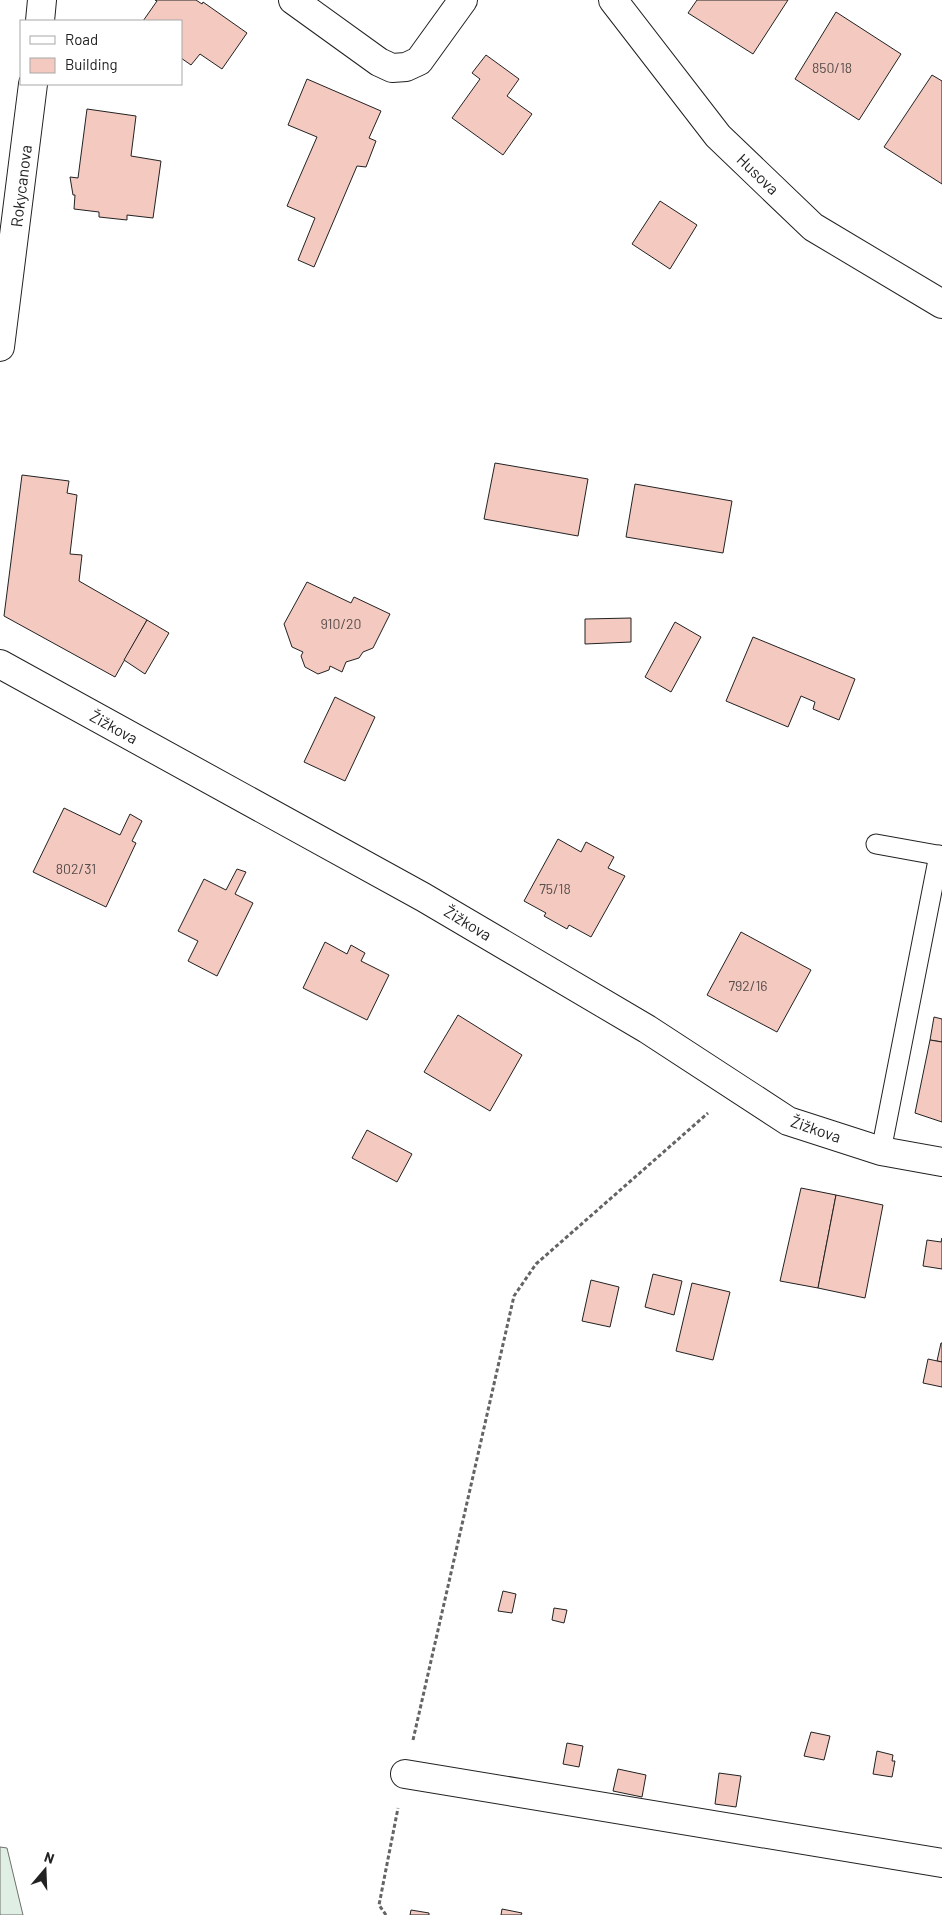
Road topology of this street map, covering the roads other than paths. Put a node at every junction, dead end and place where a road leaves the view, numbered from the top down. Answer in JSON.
{"nodes":[{"id":1,"x":42,"y":0,"type":"edge"},
{"id":2,"x":293,"y":0,"type":"edge"},
{"id":3,"x":463,"y":0,"type":"edge"},
{"id":4,"x":613,"y":0,"type":"edge"},
{"id":5,"x":40,"y":20,"type":"edge"},
{"id":6,"x":32,"y":85,"type":"edge"},
{"id":7,"x":942,"y":304,"type":"edge"},
{"id":8,"x":0,"y":347,"type":"edge"},
{"id":9,"x":0,"y":664,"type":"edge"},
{"id":10,"x":876,"y":844,"type":"dead end"},
{"id":11,"x":940,"y":855,"type":"edge"},
{"id":12,"x":881,"y":1151,"type":"junction"},
{"id":13,"x":942,"y":1162,"type":"edge"},
{"id":14,"x":405,"y":1774,"type":"road end"},
{"id":15,"x":942,"y":1863,"type":"edge"}],
"edges":[{"from":1,"to":5,"type":"street"},
{"from":2,"to":3,"type":"street"},
{"from":4,"to":7,"type":"street","name":"Husova"},
{"from":6,"to":8,"type":"street","name":"Rokycanova"},
{"from":9,"to":12,"type":"street","name":"Žižkova"},
{"from":10,"to":11,"type":"lane"},
{"from":11,"to":12,"type":"lane"},
{"from":12,"to":13,"type":"street","name":"Žižkova"},
{"from":14,"to":15,"type":"street"}]}
